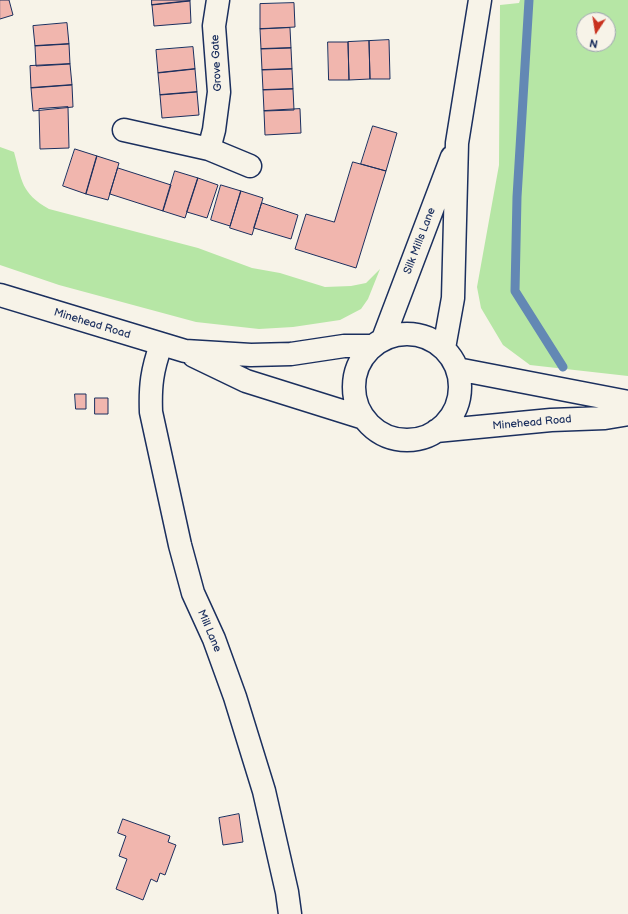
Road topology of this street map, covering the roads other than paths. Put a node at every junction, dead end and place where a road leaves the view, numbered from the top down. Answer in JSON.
{"nodes":[{"id":1,"x":218,"y":0,"type":"edge"},
{"id":2,"x":480,"y":0,"type":"edge"},
{"id":3,"x":124,"y":130,"type":"dead end"},
{"id":4,"x":457,"y":143,"type":"junction"},
{"id":5,"x":209,"y":150,"type":"junction"},
{"id":6,"x":250,"y":166,"type":"dead end"},
{"id":7,"x":0,"y":295,"type":"edge"},
{"id":8,"x":378,"y":343,"type":"junction"},
{"id":9,"x":161,"y":345,"type":"junction"},
{"id":10,"x":444,"y":348,"type":"junction"},
{"id":11,"x":184,"y":351,"type":"junction"},
{"id":12,"x":457,"y":369,"type":"junction"},
{"id":13,"x":628,"y":402,"type":"edge"},
{"id":14,"x":628,"y":414,"type":"edge"},
{"id":15,"x":364,"y":418,"type":"junction"},
{"id":16,"x":436,"y":431,"type":"junction"},
{"id":17,"x":290,"y":914,"type":"edge"}],
"edges":[{"from":1,"to":5,"type":"main road","name":"Grove Gate"},
{"from":2,"to":4,"type":"main road","name":"Silk Mills Lane"},
{"from":3,"to":5,"type":"main road"},
{"from":4,"to":8,"type":"main road","name":"Silk Mills Lane"},
{"from":4,"to":10,"type":"main road","name":"Silk Mills Lane"},
{"from":5,"to":6,"type":"main road"},
{"from":7,"to":9,"type":"main road","name":"Minehead Road"},
{"from":8,"to":10,"type":"main road"},
{"from":8,"to":11,"type":"main road","name":"Minehead Road"},
{"from":8,"to":15,"type":"main road"},
{"from":9,"to":11,"type":"main road","name":"Minehead Road"},
{"from":9,"to":17,"type":"main road","name":"Mill Lane"},
{"from":10,"to":12,"type":"main road"},
{"from":11,"to":15,"type":"main road","name":"Minehead Road"},
{"from":12,"to":13,"type":"main road"},
{"from":12,"to":16,"type":"main road"},
{"from":14,"to":16,"type":"main road","name":"Minehead Road"},
{"from":15,"to":16,"type":"main road"}]}
